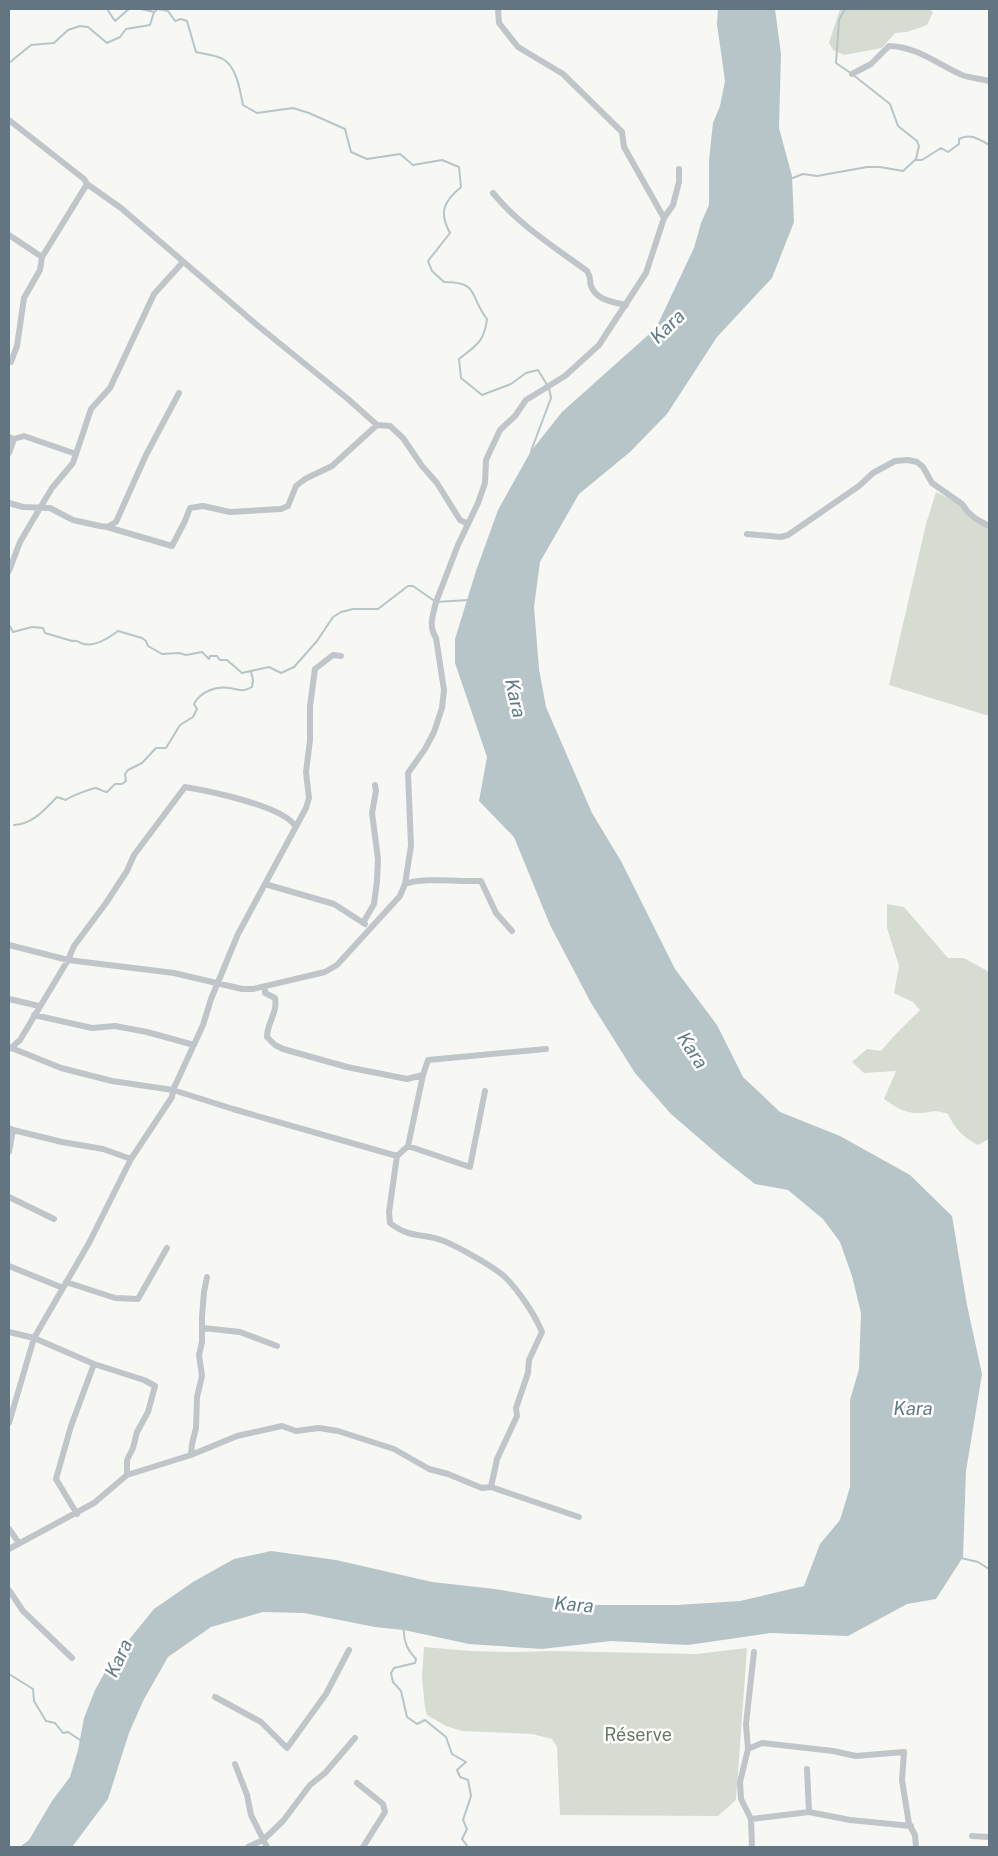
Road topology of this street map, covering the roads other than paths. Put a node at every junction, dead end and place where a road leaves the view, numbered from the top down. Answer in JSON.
{"nodes":[{"id":1,"x":498,"y":9,"type":"edge"},
{"id":2,"x":852,"y":74,"type":"dead end"},
{"id":3,"x":989,"y":81,"type":"edge"},
{"id":4,"x":9,"y":120,"type":"edge"},
{"id":5,"x":679,"y":169,"type":"dead end"},
{"id":6,"x":87,"y":184,"type":"junction"},
{"id":7,"x":493,"y":193,"type":"dead end"},
{"id":8,"x":664,"y":218,"type":"junction"},
{"id":9,"x":9,"y":235,"type":"edge"},
{"id":10,"x":42,"y":257,"type":"junction"},
{"id":11,"x":182,"y":262,"type":"junction"},
{"id":12,"x":626,"y":305,"type":"junction"},
{"id":13,"x":9,"y":362,"type":"edge"},
{"id":14,"x":179,"y":393,"type":"dead end"},
{"id":15,"x":376,"y":425,"type":"junction"},
{"id":16,"x":11,"y":438,"type":"edge"},
{"id":17,"x":9,"y":453,"type":"edge"},
{"id":18,"x":76,"y":454,"type":"junction"},
{"id":19,"x":9,"y":503,"type":"edge"},
{"id":20,"x":40,"y":508,"type":"junction"},
{"id":21,"x":468,"y":524,"type":"junction"},
{"id":22,"x":989,"y":526,"type":"edge"},
{"id":23,"x":107,"y":527,"type":"junction"},
{"id":24,"x":747,"y":534,"type":"dead end"},
{"id":25,"x":9,"y":571,"type":"edge"},
{"id":26,"x":341,"y":656,"type":"dead end"},
{"id":27,"x":375,"y":785,"type":"dead end"},
{"id":28,"x":295,"y":826,"type":"junction"},
{"id":29,"x":265,"y":884,"type":"junction"},
{"id":30,"x":406,"y":884,"type":"junction"},
{"id":31,"x":363,"y":923,"type":"junction"},
{"id":32,"x":370,"y":928,"type":"junction"},
{"id":33,"x":512,"y":931,"type":"dead end"},
{"id":34,"x":9,"y":945,"type":"edge"},
{"id":35,"x":68,"y":960,"type":"junction"},
{"id":36,"x":219,"y":983,"type":"junction"},
{"id":37,"x":265,"y":986,"type":"junction"},
{"id":38,"x":9,"y":999,"type":"edge"},
{"id":39,"x":40,"y":1006,"type":"junction"},
{"id":40,"x":34,"y":1015,"type":"junction"},
{"id":41,"x":194,"y":1045,"type":"junction"},
{"id":42,"x":10,"y":1048,"type":"edge"},
{"id":43,"x":546,"y":1049,"type":"dead end"},
{"id":44,"x":423,"y":1076,"type":"junction"},
{"id":45,"x":173,"y":1090,"type":"junction"},
{"id":46,"x":485,"y":1091,"type":"dead end"},
{"id":47,"x":11,"y":1129,"type":"edge"},
{"id":48,"x":408,"y":1146,"type":"junction"},
{"id":49,"x":9,"y":1152,"type":"edge"},
{"id":50,"x":396,"y":1156,"type":"junction"},
{"id":51,"x":131,"y":1159,"type":"junction"},
{"id":52,"x":9,"y":1197,"type":"edge"},
{"id":53,"x":54,"y":1219,"type":"dead end"},
{"id":54,"x":167,"y":1248,"type":"dead end"},
{"id":55,"x":9,"y":1266,"type":"edge"},
{"id":56,"x":207,"y":1277,"type":"dead end"},
{"id":57,"x":64,"y":1285,"type":"junction"},
{"id":58,"x":203,"y":1328,"type":"junction"},
{"id":59,"x":9,"y":1332,"type":"edge"},
{"id":60,"x":34,"y":1338,"type":"junction"},
{"id":61,"x":277,"y":1346,"type":"dead end"},
{"id":62,"x":94,"y":1364,"type":"junction"},
{"id":63,"x":9,"y":1424,"type":"edge"},
{"id":64,"x":191,"y":1455,"type":"junction"},
{"id":65,"x":127,"y":1475,"type":"junction"},
{"id":66,"x":491,"y":1488,"type":"junction"},
{"id":67,"x":77,"y":1514,"type":"junction"},
{"id":68,"x":579,"y":1517,"type":"dead end"},
{"id":69,"x":9,"y":1529,"type":"edge"},
{"id":70,"x":19,"y":1543,"type":"junction"},
{"id":71,"x":9,"y":1549,"type":"edge"},
{"id":72,"x":9,"y":1590,"type":"edge"},
{"id":73,"x":349,"y":1650,"type":"dead end"},
{"id":74,"x":754,"y":1652,"type":"dead end"},
{"id":75,"x":72,"y":1658,"type":"dead end"},
{"id":76,"x":215,"y":1697,"type":"dead end"},
{"id":77,"x":355,"y":1738,"type":"dead end"},
{"id":78,"x":748,"y":1749,"type":"junction"},
{"id":79,"x":235,"y":1764,"type":"dead end"},
{"id":80,"x":807,"y":1769,"type":"dead end"},
{"id":81,"x":357,"y":1783,"type":"dead end"},
{"id":82,"x":809,"y":1812,"type":"junction"},
{"id":83,"x":751,"y":1819,"type":"junction"},
{"id":84,"x":911,"y":1826,"type":"junction"},
{"id":85,"x":972,"y":1836,"type":"dead end"},
{"id":86,"x":989,"y":1837,"type":"edge"},
{"id":87,"x":263,"y":1840,"type":"junction"},
{"id":88,"x":248,"y":1847,"type":"edge"},
{"id":89,"x":267,"y":1847,"type":"edge"},
{"id":90,"x":363,"y":1847,"type":"edge"},
{"id":91,"x":752,"y":1847,"type":"edge"},
{"id":92,"x":916,"y":1847,"type":"edge"}],
"edges":[{"from":1,"to":8,"type":"street"},
{"from":2,"to":3,"type":"street"},
{"from":4,"to":6,"type":"street"},
{"from":5,"to":8,"type":"street"},
{"from":6,"to":10,"type":"street"},
{"from":6,"to":11,"type":"street"},
{"from":7,"to":12,"type":"street"},
{"from":8,"to":12,"type":"street"},
{"from":9,"to":10,"type":"street"},
{"from":10,"to":13,"type":"street"},
{"from":11,"to":15,"type":"street"},
{"from":11,"to":18,"type":"street"},
{"from":12,"to":21,"type":"street"},
{"from":14,"to":23,"type":"street"},
{"from":15,"to":21,"type":"street"},
{"from":15,"to":23,"type":"street"},
{"from":16,"to":17,"type":"street"},
{"from":16,"to":18,"type":"street"},
{"from":18,"to":20,"type":"street"},
{"from":19,"to":20,"type":"street"},
{"from":20,"to":23,"type":"street"},
{"from":20,"to":25,"type":"street"},
{"from":21,"to":30,"type":"street"},
{"from":22,"to":24,"type":"street"},
{"from":26,"to":28,"type":"street"},
{"from":27,"to":31,"type":"street"},
{"from":28,"to":29,"type":"street"},
{"from":28,"to":35,"type":"street"},
{"from":29,"to":31,"type":"street"},
{"from":29,"to":36,"type":"street"},
{"from":30,"to":32,"type":"street"},
{"from":30,"to":33,"type":"street"},
{"from":31,"to":32,"type":"street"},
{"from":32,"to":37,"type":"street"},
{"from":34,"to":35,"type":"street"},
{"from":35,"to":36,"type":"street"},
{"from":35,"to":39,"type":"street"},
{"from":36,"to":37,"type":"street"},
{"from":36,"to":41,"type":"street"},
{"from":37,"to":44,"type":"street"},
{"from":38,"to":39,"type":"street"},
{"from":39,"to":40,"type":"street"},
{"from":40,"to":41,"type":"street"},
{"from":40,"to":42,"type":"street"},
{"from":41,"to":45,"type":"street"},
{"from":42,"to":45,"type":"street"},
{"from":43,"to":44,"type":"street"},
{"from":44,"to":48,"type":"street"},
{"from":45,"to":50,"type":"street"},
{"from":45,"to":51,"type":"street"},
{"from":46,"to":48,"type":"street"},
{"from":47,"to":49,"type":"street"},
{"from":47,"to":51,"type":"street"},
{"from":48,"to":50,"type":"street"},
{"from":50,"to":66,"type":"street"},
{"from":51,"to":57,"type":"street"},
{"from":52,"to":53,"type":"street"},
{"from":54,"to":57,"type":"street"},
{"from":55,"to":57,"type":"street"},
{"from":56,"to":58,"type":"street"},
{"from":57,"to":60,"type":"street"},
{"from":58,"to":61,"type":"street"},
{"from":58,"to":64,"type":"street"},
{"from":59,"to":60,"type":"street"},
{"from":60,"to":62,"type":"street"},
{"from":60,"to":63,"type":"street"},
{"from":62,"to":65,"type":"street"},
{"from":62,"to":67,"type":"street"},
{"from":64,"to":65,"type":"street"},
{"from":64,"to":66,"type":"street"},
{"from":65,"to":67,"type":"street"},
{"from":66,"to":68,"type":"street"},
{"from":67,"to":70,"type":"street"},
{"from":69,"to":70,"type":"street"},
{"from":70,"to":71,"type":"street"},
{"from":72,"to":75,"type":"street"},
{"from":73,"to":76,"type":"street"},
{"from":74,"to":78,"type":"street"},
{"from":77,"to":87,"type":"street"},
{"from":78,"to":83,"type":"street"},
{"from":78,"to":84,"type":"street"},
{"from":79,"to":87,"type":"street"},
{"from":80,"to":82,"type":"street"},
{"from":81,"to":90,"type":"street"},
{"from":82,"to":83,"type":"street"},
{"from":82,"to":84,"type":"street"},
{"from":83,"to":91,"type":"street"},
{"from":84,"to":92,"type":"street"},
{"from":85,"to":86,"type":"street"},
{"from":87,"to":88,"type":"street"},
{"from":87,"to":89,"type":"street"}]}
